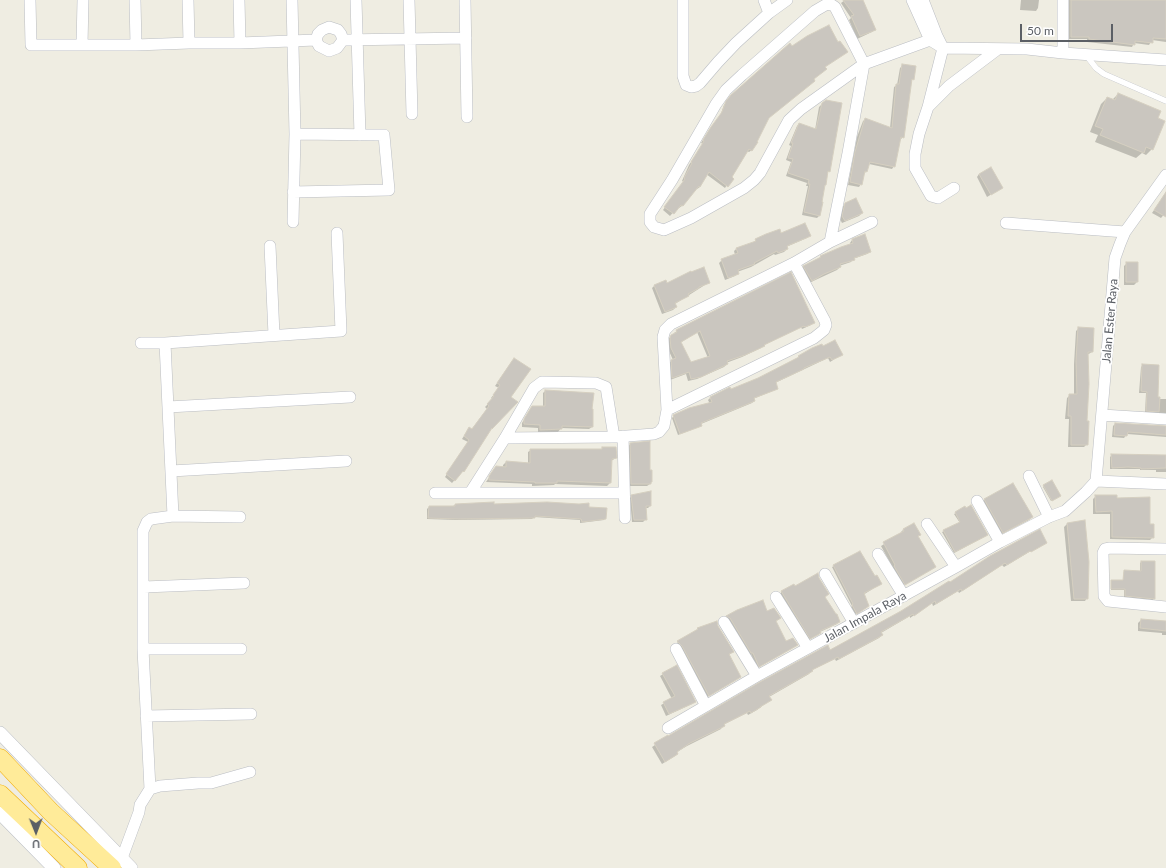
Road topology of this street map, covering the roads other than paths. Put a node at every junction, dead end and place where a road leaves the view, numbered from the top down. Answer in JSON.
{"nodes":[{"id":1,"x":30,"y":0,"type":"edge"},
{"id":2,"x":83,"y":0,"type":"edge"},
{"id":3,"x":134,"y":0,"type":"edge"},
{"id":4,"x":188,"y":0,"type":"edge"},
{"id":5,"x":239,"y":0,"type":"edge"},
{"id":6,"x":292,"y":0,"type":"edge"},
{"id":7,"x":356,"y":0,"type":"edge"},
{"id":8,"x":409,"y":0,"type":"edge"},
{"id":9,"x":465,"y":0,"type":"edge"},
{"id":10,"x":764,"y":0,"type":"edge"},
{"id":11,"x":787,"y":0,"type":"edge"},
{"id":12,"x":912,"y":0,"type":"edge"},
{"id":13,"x":923,"y":0,"type":"edge"},
{"id":14,"x":1063,"y":0,"type":"edge"},
{"id":15,"x":685,"y":2,"type":"edge"},
{"id":16,"x":769,"y":13,"type":"junction"},
{"id":17,"x":466,"y":38,"type":"junction"},
{"id":18,"x":933,"y":38,"type":"junction"},
{"id":19,"x":316,"y":40,"type":"junction"},
{"id":20,"x":343,"y":40,"type":"junction"},
{"id":21,"x":357,"y":40,"type":"junction"},
{"id":22,"x":410,"y":40,"type":"junction"},
{"id":23,"x":293,"y":42,"type":"junction"},
{"id":24,"x":189,"y":43,"type":"junction"},
{"id":25,"x":240,"y":43,"type":"junction"},
{"id":26,"x":82,"y":45,"type":"junction"},
{"id":27,"x":136,"y":45,"type":"junction"},
{"id":28,"x":943,"y":48,"type":"junction"},
{"id":29,"x":998,"y":49,"type":"junction"},
{"id":30,"x":1062,"y":53,"type":"junction"},
{"id":31,"x":1086,"y":54,"type":"junction"},
{"id":32,"x":1166,"y":60,"type":"edge"},
{"id":33,"x":864,"y":64,"type":"junction"},
{"id":34,"x":1166,"y":101,"type":"edge"},
{"id":35,"x":928,"y":108,"type":"junction"},
{"id":36,"x":412,"y":114,"type":"dead end"},
{"id":37,"x":467,"y":117,"type":"dead end"},
{"id":38,"x":294,"y":134,"type":"junction"},
{"id":39,"x":360,"y":135,"type":"junction"},
{"id":40,"x":1166,"y":175,"type":"edge"},
{"id":41,"x":954,"y":188,"type":"dead end"},
{"id":42,"x":293,"y":192,"type":"junction"},
{"id":43,"x":293,"y":222,"type":"dead end"},
{"id":44,"x":872,"y":222,"type":"dead end"},
{"id":45,"x":1006,"y":223,"type":"dead end"},
{"id":46,"x":1125,"y":232,"type":"junction"},
{"id":47,"x":337,"y":233,"type":"dead end"},
{"id":48,"x":830,"y":242,"type":"junction"},
{"id":49,"x":270,"y":246,"type":"dead end"},
{"id":50,"x":794,"y":263,"type":"junction"},
{"id":51,"x":274,"y":335,"type":"junction"},
{"id":52,"x":140,"y":342,"type":"dead end"},
{"id":53,"x":165,"y":343,"type":"junction"},
{"id":54,"x":350,"y":397,"type":"dead end"},
{"id":55,"x":168,"y":407,"type":"junction"},
{"id":56,"x":667,"y":410,"type":"junction"},
{"id":57,"x":1102,"y":415,"type":"junction"},
{"id":58,"x":1166,"y":418,"type":"edge"},
{"id":59,"x":618,"y":437,"type":"junction"},
{"id":60,"x":505,"y":438,"type":"junction"},
{"id":61,"x":346,"y":461,"type":"dead end"},
{"id":62,"x":171,"y":471,"type":"junction"},
{"id":63,"x":1029,"y":476,"type":"dead end"},
{"id":64,"x":1096,"y":481,"type":"junction"},
{"id":65,"x":1166,"y":484,"type":"edge"},
{"id":66,"x":435,"y":493,"type":"dead end"},
{"id":67,"x":470,"y":493,"type":"junction"},
{"id":68,"x":624,"y":493,"type":"junction"},
{"id":69,"x":977,"y":501,"type":"dead end"},
{"id":70,"x":173,"y":516,"type":"junction"},
{"id":71,"x":240,"y":517,"type":"dead end"},
{"id":72,"x":1049,"y":517,"type":"junction"},
{"id":73,"x":625,"y":518,"type":"dead end"},
{"id":74,"x":927,"y":524,"type":"dead end"},
{"id":75,"x":1000,"y":542,"type":"junction"},
{"id":76,"x":1166,"y":549,"type":"edge"},
{"id":77,"x":878,"y":554,"type":"dead end"},
{"id":78,"x":956,"y":567,"type":"junction"},
{"id":79,"x":825,"y":574,"type":"dead end"},
{"id":80,"x":244,"y":583,"type":"dead end"},
{"id":81,"x":144,"y":587,"type":"junction"},
{"id":82,"x":904,"y":596,"type":"junction"},
{"id":83,"x":776,"y":597,"type":"dead end"},
{"id":84,"x":1166,"y":607,"type":"edge"},
{"id":85,"x":724,"y":622,"type":"dead end"},
{"id":86,"x":854,"y":623,"type":"junction"},
{"id":87,"x":808,"y":648,"type":"junction"},
{"id":88,"x":143,"y":649,"type":"junction"},
{"id":89,"x":241,"y":649,"type":"dead end"},
{"id":90,"x":676,"y":649,"type":"dead end"},
{"id":91,"x":757,"y":676,"type":"junction"},
{"id":92,"x":706,"y":706,"type":"junction"},
{"id":93,"x":251,"y":714,"type":"dead end"},
{"id":94,"x":146,"y":716,"type":"junction"},
{"id":95,"x":668,"y":728,"type":"dead end"},
{"id":96,"x":0,"y":733,"type":"edge"},
{"id":97,"x":0,"y":758,"type":"edge"},
{"id":98,"x":250,"y":772,"type":"dead end"},
{"id":99,"x":150,"y":789,"type":"junction"},
{"id":100,"x":0,"y":794,"type":"edge"},
{"id":101,"x":0,"y":813,"type":"edge"},
{"id":102,"x":117,"y":863,"type":"edge"},
{"id":103,"x":54,"y":868,"type":"edge"},
{"id":104,"x":78,"y":868,"type":"edge"},
{"id":105,"x":131,"y":868,"type":"edge"}],
"edges":[{"from":1,"to":26,"type":"street"},
{"from":2,"to":26,"type":"street"},
{"from":3,"to":27,"type":"street"},
{"from":4,"to":24,"type":"street"},
{"from":5,"to":25,"type":"street"},
{"from":6,"to":23,"type":"street"},
{"from":7,"to":21,"type":"street"},
{"from":8,"to":22,"type":"street"},
{"from":9,"to":17,"type":"street"},
{"from":10,"to":16,"type":"street"},
{"from":11,"to":16,"type":"street"},
{"from":12,"to":18,"type":"street"},
{"from":13,"to":18,"type":"street"},
{"from":14,"to":30,"type":"street"},
{"from":15,"to":16,"type":"street"},
{"from":17,"to":22,"type":"street"},
{"from":17,"to":37,"type":"street"},
{"from":18,"to":28,"type":"street"},
{"from":18,"to":33,"type":"street"},
{"from":19,"to":20,"type":"street"},
{"from":19,"to":20,"type":"street"},
{"from":19,"to":23,"type":"street"},
{"from":20,"to":21,"type":"street"},
{"from":21,"to":22,"type":"street"},
{"from":21,"to":39,"type":"street"},
{"from":22,"to":36,"type":"street"},
{"from":23,"to":25,"type":"street"},
{"from":23,"to":38,"type":"street"},
{"from":24,"to":25,"type":"street"},
{"from":24,"to":27,"type":"street"},
{"from":26,"to":27,"type":"street"},
{"from":28,"to":29,"type":"street"},
{"from":28,"to":35,"type":"street"},
{"from":29,"to":30,"type":"street"},
{"from":29,"to":35,"type":"street"},
{"from":30,"to":31,"type":"street"},
{"from":31,"to":32,"type":"street"},
{"from":31,"to":34,"type":"lane"},
{"from":33,"to":33,"type":"street"},
{"from":33,"to":48,"type":"street"},
{"from":35,"to":41,"type":"street"},
{"from":38,"to":39,"type":"street"},
{"from":38,"to":42,"type":"street"},
{"from":39,"to":42,"type":"street"},
{"from":40,"to":46,"type":"street","name":"Jalan Ester Raya"},
{"from":42,"to":43,"type":"street"},
{"from":44,"to":48,"type":"street"},
{"from":45,"to":46,"type":"street"},
{"from":46,"to":57,"type":"street","name":"Jalan Ester Raya"},
{"from":47,"to":51,"type":"street"},
{"from":48,"to":50,"type":"street"},
{"from":49,"to":51,"type":"street"},
{"from":50,"to":56,"type":"street"},
{"from":50,"to":56,"type":"street"},
{"from":51,"to":53,"type":"street"},
{"from":52,"to":53,"type":"street"},
{"from":53,"to":55,"type":"street"},
{"from":54,"to":55,"type":"street"},
{"from":55,"to":62,"type":"street"},
{"from":56,"to":59,"type":"street"},
{"from":57,"to":58,"type":"street"},
{"from":57,"to":64,"type":"street","name":"Jalan Ester Raya"},
{"from":59,"to":60,"type":"street"},
{"from":59,"to":60,"type":"street"},
{"from":59,"to":68,"type":"street"},
{"from":60,"to":67,"type":"street"},
{"from":61,"to":62,"type":"street"},
{"from":62,"to":70,"type":"street"},
{"from":63,"to":72,"type":"street"},
{"from":64,"to":65,"type":"street"},
{"from":64,"to":72,"type":"street","name":"Jalan Impala Raya"},
{"from":66,"to":67,"type":"street"},
{"from":67,"to":68,"type":"street"},
{"from":68,"to":73,"type":"street"},
{"from":69,"to":75,"type":"street"},
{"from":70,"to":71,"type":"street"},
{"from":70,"to":81,"type":"street"},
{"from":72,"to":75,"type":"street","name":"Jalan Impala Raya"},
{"from":74,"to":78,"type":"street"},
{"from":75,"to":78,"type":"street","name":"Jalan Impala Raya"},
{"from":76,"to":84,"type":"street"},
{"from":77,"to":82,"type":"street"},
{"from":78,"to":82,"type":"street","name":"Jalan Impala Raya"},
{"from":79,"to":86,"type":"street"},
{"from":80,"to":81,"type":"street"},
{"from":81,"to":88,"type":"street"},
{"from":82,"to":86,"type":"street","name":"Jalan Impala Raya"},
{"from":83,"to":87,"type":"street"},
{"from":85,"to":91,"type":"street"},
{"from":86,"to":87,"type":"street","name":"Jalan Impala Raya"},
{"from":87,"to":91,"type":"street","name":"Jalan Impala Raya"},
{"from":88,"to":89,"type":"street"},
{"from":88,"to":94,"type":"street"},
{"from":90,"to":92,"type":"street"},
{"from":91,"to":92,"type":"street","name":"Jalan Impala Raya"},
{"from":92,"to":95,"type":"street","name":"Jalan Impala Raya"},
{"from":93,"to":94,"type":"street"},
{"from":94,"to":99,"type":"street"},
{"from":96,"to":102,"type":"street"},
{"from":97,"to":102,"type":"highway"},
{"from":98,"to":99,"type":"street"},
{"from":99,"to":102,"type":"street"},
{"from":100,"to":104,"type":"highway"},
{"from":101,"to":103,"type":"street"},
{"from":102,"to":105,"type":"street"}]}
